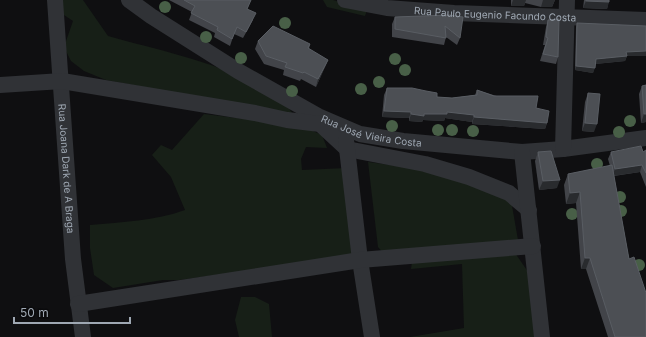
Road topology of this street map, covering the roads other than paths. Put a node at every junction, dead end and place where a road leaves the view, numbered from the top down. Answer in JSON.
{"nodes":[{"id":1,"x":56,"y":0,"type":"edge"},
{"id":2,"x":129,"y":0,"type":"edge"},
{"id":3,"x":345,"y":0,"type":"edge"},
{"id":4,"x":567,"y":0,"type":"edge"},
{"id":5,"x":566,"y":17,"type":"junction"},
{"id":6,"x":646,"y":20,"type":"edge"},
{"id":7,"x":62,"y":81,"type":"junction"},
{"id":8,"x":0,"y":85,"type":"edge"},
{"id":9,"x":344,"y":127,"type":"junction"},
{"id":10,"x":646,"y":138,"type":"edge"},
{"id":11,"x":347,"y":149,"type":"junction"},
{"id":12,"x":563,"y":149,"type":"junction"},
{"id":13,"x":522,"y":152,"type":"junction"},
{"id":14,"x":529,"y":210,"type":"junction"},
{"id":15,"x":533,"y":246,"type":"junction"},
{"id":16,"x":360,"y":260,"type":"junction"},
{"id":17,"x":78,"y":304,"type":"junction"},
{"id":18,"x":83,"y":337,"type":"edge"},
{"id":19,"x":372,"y":337,"type":"edge"},
{"id":20,"x":542,"y":337,"type":"edge"}],
"edges":[{"from":1,"to":7,"type":"street","name":"Rua Joana Dark de A Braga"},
{"from":2,"to":9,"type":"street","name":"Rua José Vieira Costa"},
{"from":3,"to":5,"type":"street","name":"Rua Paulo Eugenio Facundo Costa"},
{"from":4,"to":5,"type":"street"},
{"from":5,"to":6,"type":"street","name":"Rua Paulo Eugenio Facundo Costa"},
{"from":5,"to":12,"type":"street"},
{"from":7,"to":8,"type":"street"},
{"from":7,"to":11,"type":"street"},
{"from":7,"to":17,"type":"street","name":"Rua Joana Dark de A Braga"},
{"from":9,"to":11,"type":"street"},
{"from":9,"to":13,"type":"street","name":"Rua José Vieira Costa"},
{"from":10,"to":12,"type":"street","name":"Rua José Vieira Costa"},
{"from":11,"to":14,"type":"street"},
{"from":11,"to":16,"type":"street"},
{"from":12,"to":13,"type":"street","name":"Rua José Vieira Costa"},
{"from":13,"to":14,"type":"street"},
{"from":14,"to":15,"type":"street"},
{"from":15,"to":16,"type":"street"},
{"from":15,"to":20,"type":"street"},
{"from":16,"to":17,"type":"street"},
{"from":16,"to":19,"type":"street"},
{"from":17,"to":18,"type":"street","name":"Rua Joana Dark de A Braga"}]}
